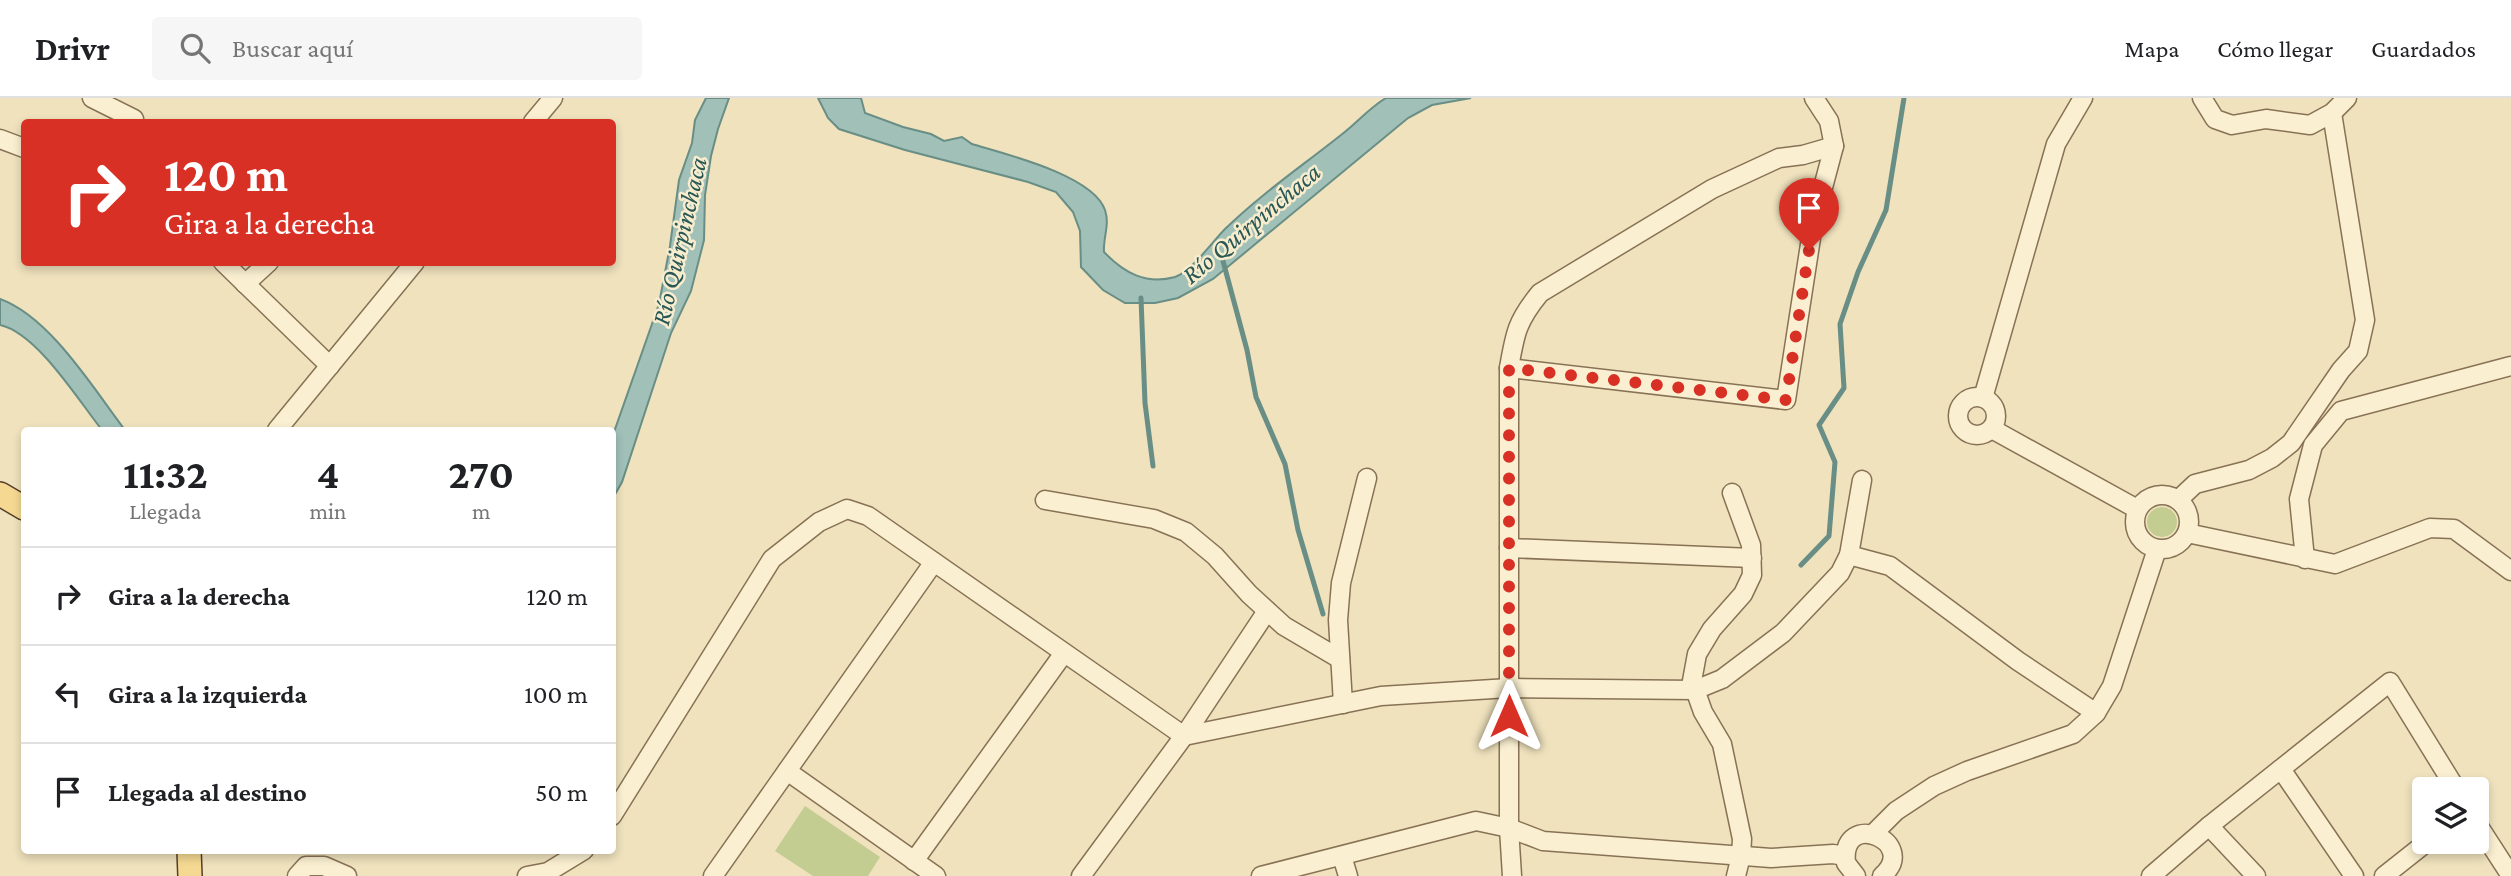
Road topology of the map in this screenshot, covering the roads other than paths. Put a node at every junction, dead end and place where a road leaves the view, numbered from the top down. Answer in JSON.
{"nodes":[{"id":1,"x":92,"y":98,"type":"edge"},
{"id":2,"x":554,"y":98,"type":"edge"},
{"id":3,"x":1814,"y":98,"type":"edge"},
{"id":4,"x":2083,"y":98,"type":"edge"},
{"id":5,"x":2203,"y":98,"type":"edge"},
{"id":6,"x":2347,"y":98,"type":"edge"},
{"id":7,"x":2332,"y":113,"type":"junction"},
{"id":8,"x":134,"y":119,"type":"dead end"},
{"id":9,"x":536,"y":119,"type":"edge"},
{"id":10,"x":0,"y":139,"type":"edge"},
{"id":11,"x":1834,"y":146,"type":"junction"},
{"id":12,"x":21,"y":147,"type":"edge"},
{"id":13,"x":227,"y":266,"type":"edge"},
{"id":14,"x":265,"y":266,"type":"edge"},
{"id":15,"x":412,"y":266,"type":"edge"},
{"id":16,"x":245,"y":284,"type":"junction"},
{"id":17,"x":330,"y":366,"type":"junction"},
{"id":18,"x":2511,"y":366,"type":"edge"},
{"id":19,"x":1509,"y":368,"type":"junction"},
{"id":20,"x":1983,"y":398,"type":"junction"},
{"id":21,"x":279,"y":427,"type":"edge"},
{"id":22,"x":1992,"y":429,"type":"junction"},
{"id":23,"x":1367,"y":478,"type":"dead end"},
{"id":24,"x":1862,"y":480,"type":"dead end"},
{"id":25,"x":1732,"y":493,"type":"dead end"},
{"id":26,"x":0,"y":494,"type":"edge"},
{"id":27,"x":1045,"y":500,"type":"dead end"},
{"id":28,"x":2178,"y":500,"type":"junction"},
{"id":29,"x":21,"y":506,"type":"edge"},
{"id":30,"x":2137,"y":509,"type":"junction"},
{"id":31,"x":2187,"y":534,"type":"junction"},
{"id":32,"x":1509,"y":548,"type":"junction"},
{"id":33,"x":2157,"y":550,"type":"junction"},
{"id":34,"x":1849,"y":555,"type":"junction"},
{"id":35,"x":1752,"y":558,"type":"junction"},
{"id":36,"x":2305,"y":559,"type":"junction"},
{"id":37,"x":934,"y":562,"type":"junction"},
{"id":38,"x":2511,"y":572,"type":"edge"},
{"id":39,"x":1267,"y":611,"type":"junction"},
{"id":40,"x":1064,"y":653,"type":"junction"},
{"id":41,"x":1340,"y":659,"type":"junction"},
{"id":42,"x":1509,"y":688,"type":"junction"},
{"id":43,"x":1695,"y":690,"type":"junction"},
{"id":44,"x":1343,"y":704,"type":"junction"},
{"id":45,"x":2096,"y":713,"type":"junction"},
{"id":46,"x":1184,"y":736,"type":"junction"},
{"id":47,"x":2281,"y":769,"type":"junction"},
{"id":48,"x":788,"y":771,"type":"junction"},
{"id":49,"x":2449,"y":777,"type":"edge"},
{"id":50,"x":616,"y":810,"type":"edge"},
{"id":51,"x":2209,"y":826,"type":"junction"},
{"id":52,"x":1508,"y":828,"type":"junction"},
{"id":53,"x":1872,"y":834,"type":"junction"},
{"id":54,"x":2489,"y":842,"type":"edge"},
{"id":55,"x":189,"y":854,"type":"edge"},
{"id":56,"x":577,"y":854,"type":"edge"},
{"id":57,"x":2412,"y":854,"type":"edge"},
{"id":58,"x":1342,"y":856,"type":"junction"},
{"id":59,"x":1741,"y":856,"type":"junction"},
{"id":60,"x":1845,"y":856,"type":"junction"},
{"id":61,"x":914,"y":860,"type":"junction"},
{"id":62,"x":1885,"y":875,"type":"edge"},
{"id":63,"x":190,"y":876,"type":"edge"},
{"id":64,"x":297,"y":876,"type":"edge"},
{"id":65,"x":347,"y":876,"type":"edge"},
{"id":66,"x":527,"y":876,"type":"edge"},
{"id":67,"x":713,"y":876,"type":"edge"},
{"id":68,"x":936,"y":876,"type":"edge"},
{"id":69,"x":1082,"y":876,"type":"edge"},
{"id":70,"x":1261,"y":876,"type":"edge"},
{"id":71,"x":1348,"y":876,"type":"edge"},
{"id":72,"x":1512,"y":876,"type":"edge"},
{"id":73,"x":1736,"y":876,"type":"edge"},
{"id":74,"x":1856,"y":876,"type":"edge"},
{"id":75,"x":2151,"y":876,"type":"edge"},
{"id":76,"x":2256,"y":876,"type":"edge"},
{"id":77,"x":2354,"y":876,"type":"edge"},
{"id":78,"x":2384,"y":876,"type":"edge"},
{"id":79,"x":2511,"y":876,"type":"edge"}],
"edges":[{"from":1,"to":8,"type":"street"},
{"from":2,"to":9,"type":"street"},
{"from":3,"to":11,"type":"street"},
{"from":4,"to":20,"type":"street"},
{"from":5,"to":7,"type":"street"},
{"from":6,"to":7,"type":"street"},
{"from":7,"to":28,"type":"street"},
{"from":10,"to":12,"type":"street"},
{"from":11,"to":19,"type":"street"},
{"from":11,"to":19,"type":"street"},
{"from":13,"to":16,"type":"street"},
{"from":14,"to":16,"type":"street"},
{"from":15,"to":17,"type":"street"},
{"from":16,"to":17,"type":"street"},
{"from":17,"to":21,"type":"street"},
{"from":18,"to":36,"type":"street"},
{"from":19,"to":32,"type":"street"},
{"from":20,"to":22,"type":"street"},
{"from":20,"to":22,"type":"street"},
{"from":22,"to":30,"type":"street"},
{"from":23,"to":41,"type":"street"},
{"from":24,"to":34,"type":"street"},
{"from":25,"to":35,"type":"street"},
{"from":26,"to":29,"type":"main road"},
{"from":27,"to":39,"type":"street"},
{"from":28,"to":30,"type":"street"},
{"from":28,"to":31,"type":"street"},
{"from":30,"to":33,"type":"street"},
{"from":31,"to":33,"type":"street"},
{"from":31,"to":36,"type":"street"},
{"from":32,"to":35,"type":"street"},
{"from":32,"to":42,"type":"street"},
{"from":33,"to":45,"type":"street"},
{"from":34,"to":43,"type":"street"},
{"from":34,"to":45,"type":"street"},
{"from":35,"to":43,"type":"street"},
{"from":36,"to":38,"type":"street"},
{"from":37,"to":40,"type":"street"},
{"from":37,"to":48,"type":"street"},
{"from":37,"to":50,"type":"street"},
{"from":39,"to":41,"type":"street"},
{"from":39,"to":46,"type":"street"},
{"from":40,"to":46,"type":"street"},
{"from":40,"to":61,"type":"street"},
{"from":41,"to":44,"type":"street"},
{"from":42,"to":43,"type":"street"},
{"from":42,"to":44,"type":"street"},
{"from":42,"to":52,"type":"street"},
{"from":43,"to":59,"type":"street"},
{"from":44,"to":46,"type":"street"},
{"from":45,"to":53,"type":"street"},
{"from":46,"to":69,"type":"street"},
{"from":47,"to":49,"type":"street"},
{"from":47,"to":51,"type":"street"},
{"from":47,"to":77,"type":"street"},
{"from":48,"to":61,"type":"street"},
{"from":48,"to":67,"type":"street"},
{"from":51,"to":75,"type":"street"},
{"from":51,"to":76,"type":"street"},
{"from":52,"to":58,"type":"street"},
{"from":52,"to":59,"type":"street"},
{"from":52,"to":72,"type":"street"},
{"from":53,"to":60,"type":"street"},
{"from":53,"to":62,"type":"street"},
{"from":54,"to":79,"type":"street"},
{"from":55,"to":63,"type":"main road"},
{"from":56,"to":66,"type":"street"},
{"from":57,"to":78,"type":"street"},
{"from":58,"to":70,"type":"street"},
{"from":58,"to":71,"type":"street"},
{"from":59,"to":60,"type":"street"},
{"from":59,"to":73,"type":"street"},
{"from":60,"to":74,"type":"street"},
{"from":61,"to":68,"type":"street"},
{"from":64,"to":65,"type":"street"}]}
